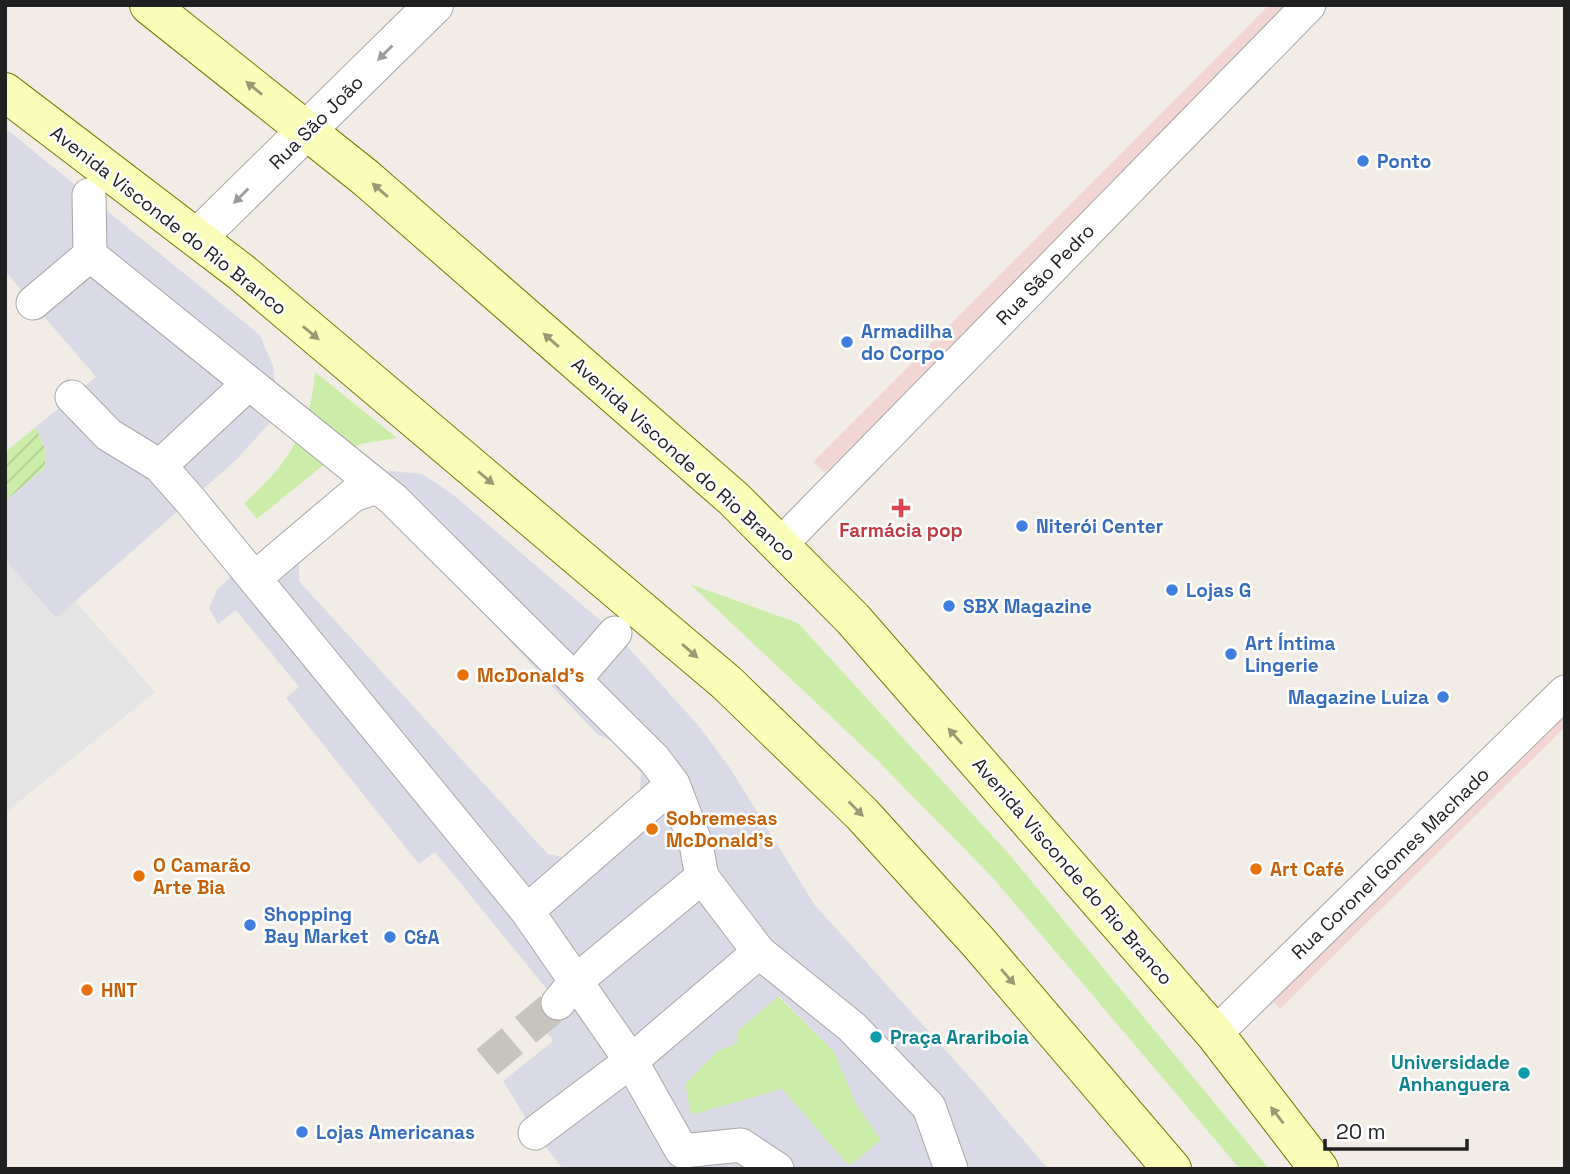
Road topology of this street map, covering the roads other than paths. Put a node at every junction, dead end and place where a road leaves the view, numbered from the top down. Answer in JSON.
{"nodes":[{"id":1,"x":149,"y":5,"type":"edge"},
{"id":2,"x":433,"y":5,"type":"edge"},
{"id":3,"x":1309,"y":5,"type":"edge"},
{"id":4,"x":5,"y":92,"type":"edge"},
{"id":5,"x":307,"y":131,"type":"junction"},
{"id":6,"x":89,"y":195,"type":"dead end"},
{"id":7,"x":197,"y":238,"type":"junction"},
{"id":8,"x":90,"y":255,"type":"junction"},
{"id":9,"x":33,"y":303,"type":"dead end"},
{"id":10,"x":248,"y":384,"type":"junction"},
{"id":11,"x":72,"y":397,"type":"dead end"},
{"id":12,"x":160,"y":466,"type":"junction"},
{"id":13,"x":377,"y":487,"type":"junction"},
{"id":14,"x":781,"y":544,"type":"junction"},
{"id":15,"x":255,"y":578,"type":"junction"},
{"id":16,"x":615,"y":633,"type":"dead end"},
{"id":17,"x":575,"y":679,"type":"junction"},
{"id":18,"x":1565,"y":692,"type":"edge"},
{"id":19,"x":673,"y":784,"type":"junction"},
{"id":20,"x":702,"y":877,"type":"junction"},
{"id":21,"x":527,"y":911,"type":"junction"},
{"id":22,"x":759,"y":951,"type":"junction"},
{"id":23,"x":567,"y":992,"type":"junction"},
{"id":24,"x":1215,"y":1034,"type":"junction"},
{"id":25,"x":631,"y":1060,"type":"junction"},
{"id":26,"x":535,"y":1133,"type":"dead end"},
{"id":27,"x":680,"y":1160,"type":"edge"},
{"id":28,"x":777,"y":1169,"type":"edge"},
{"id":29,"x":951,"y":1169,"type":"edge"},
{"id":30,"x":1172,"y":1169,"type":"edge"},
{"id":31,"x":1319,"y":1169,"type":"edge"}],
"edges":[{"from":5,"to":1,"type":"main road","name":"Avenida Visconde do Rio Branco","one_way":true},
{"from":2,"to":5,"type":"street","name":"Rua São João","one_way":true},
{"from":3,"to":14,"type":"street","name":"Rua São Pedro"},
{"from":4,"to":7,"type":"main road","name":"Avenida Visconde do Rio Branco"},
{"from":5,"to":7,"type":"street","name":"Rua São João","one_way":true},
{"from":14,"to":5,"type":"main road","name":"Avenida Visconde do Rio Branco","one_way":true},
{"from":6,"to":8,"type":"street"},
{"from":7,"to":30,"type":"main road","name":"Avenida Visconde do Rio Branco","one_way":true},
{"from":8,"to":9,"type":"street"},
{"from":8,"to":10,"type":"street"},
{"from":10,"to":12,"type":"street"},
{"from":10,"to":13,"type":"street"},
{"from":11,"to":12,"type":"street"},
{"from":12,"to":15,"type":"street"},
{"from":13,"to":15,"type":"street"},
{"from":13,"to":17,"type":"street"},
{"from":24,"to":14,"type":"main road","name":"Avenida Visconde do Rio Branco","one_way":true},
{"from":15,"to":21,"type":"street"},
{"from":16,"to":17,"type":"street"},
{"from":17,"to":19,"type":"street"},
{"from":18,"to":24,"type":"street","name":"Rua Coronel Gomes Machado"},
{"from":19,"to":20,"type":"street"},
{"from":19,"to":21,"type":"street"},
{"from":20,"to":22,"type":"street"},
{"from":20,"to":23,"type":"street"},
{"from":21,"to":23,"type":"street"},
{"from":22,"to":25,"type":"street"},
{"from":22,"to":29,"type":"street"},
{"from":23,"to":25,"type":"street"},
{"from":31,"to":24,"type":"main road","name":"Avenida Visconde do Rio Branco","one_way":true},
{"from":25,"to":26,"type":"street"},
{"from":25,"to":27,"type":"street"},
{"from":27,"to":28,"type":"street"}]}
